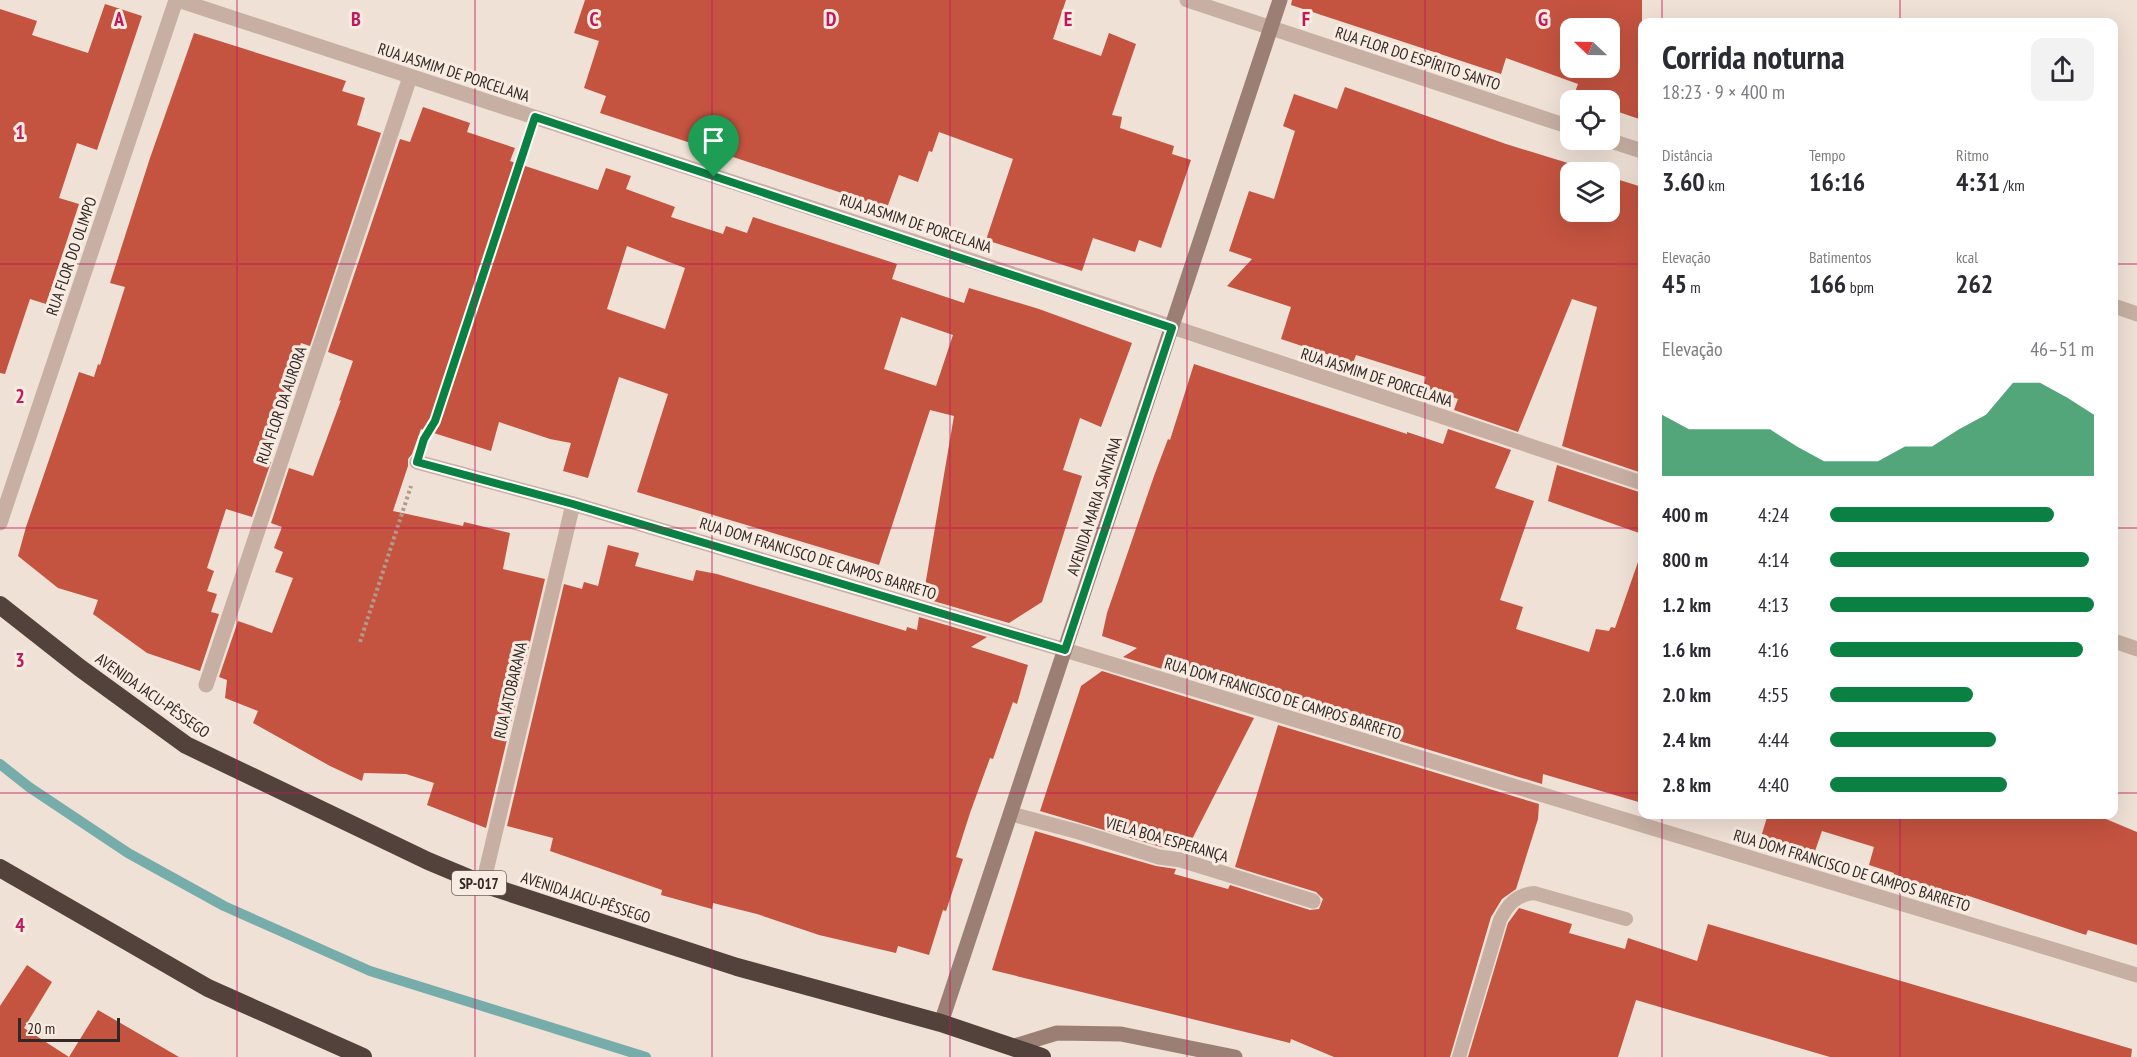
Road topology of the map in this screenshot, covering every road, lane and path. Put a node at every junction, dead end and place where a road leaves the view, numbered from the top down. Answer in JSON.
{"nodes":[{"id":1,"x":177,"y":0,"type":"edge"},
{"id":2,"x":1187,"y":0,"type":"edge"},
{"id":3,"x":1280,"y":0,"type":"edge"},
{"id":4,"x":1271,"y":28,"type":"junction"},
{"id":5,"x":410,"y":77,"type":"junction"},
{"id":6,"x":535,"y":117,"type":"junction"},
{"id":7,"x":1560,"y":124,"type":"edge"},
{"id":8,"x":1620,"y":144,"type":"edge"},
{"id":9,"x":1638,"y":150,"type":"edge"},
{"id":10,"x":2118,"y":307,"type":"edge"},
{"id":11,"x":2137,"y":314,"type":"edge"},
{"id":12,"x":1172,"y":328,"type":"junction"},
{"id":13,"x":417,"y":462,"type":"junction"},
{"id":14,"x":1638,"y":482,"type":"edge"},
{"id":15,"x":573,"y":504,"type":"junction"},
{"id":16,"x":0,"y":524,"type":"edge"},
{"id":17,"x":0,"y":605,"type":"edge"},
{"id":18,"x":360,"y":642,"type":"dead end"},
{"id":19,"x":2118,"y":642,"type":"edge"},
{"id":20,"x":2137,"y":649,"type":"edge"},
{"id":21,"x":1065,"y":650,"type":"junction"},
{"id":22,"x":206,"y":685,"type":"dead end"},
{"id":23,"x":1011,"y":814,"type":"junction"},
{"id":24,"x":0,"y":868,"type":"edge"},
{"id":25,"x":483,"y":884,"type":"junction"},
{"id":26,"x":1313,"y":901,"type":"dead end"},
{"id":27,"x":1626,"y":919,"type":"dead end"},
{"id":28,"x":2137,"y":975,"type":"edge"},
{"id":29,"x":941,"y":1023,"type":"junction"},
{"id":30,"x":1011,"y":1047,"type":"junction"},
{"id":31,"x":363,"y":1057,"type":"edge"},
{"id":32,"x":1042,"y":1057,"type":"edge"},
{"id":33,"x":1235,"y":1057,"type":"edge"},
{"id":34,"x":1459,"y":1057,"type":"edge"}],
"edges":[{"from":1,"to":5,"type":"street","name":"RUA JASMIM DE PORCELANA"},
{"from":1,"to":16,"type":"street","name":"RUA FLOR DO OLIMPO"},
{"from":2,"to":4,"type":"street","name":"RUA FLOR DO ESPÍRITO SANTO"},
{"from":3,"to":4,"type":"street","name":"AVENIDA MARIA SANTANA"},
{"from":4,"to":7,"type":"street","name":"RUA FLOR DO ESPÍRITO SANTO"},
{"from":4,"to":12,"type":"street","name":"AVENIDA MARIA SANTANA"},
{"from":5,"to":6,"type":"street","name":"RUA JASMIM DE PORCELANA"},
{"from":5,"to":22,"type":"street","name":"RUA FLOR DA AURORA"},
{"from":6,"to":12,"type":"street","name":"RUA JASMIM DE PORCELANA"},
{"from":6,"to":13,"type":"path"},
{"from":8,"to":9,"type":"street"},
{"from":10,"to":11,"type":"street"},
{"from":12,"to":14,"type":"street","name":"RUA JASMIM DE PORCELANA"},
{"from":12,"to":21,"type":"street","name":"AVENIDA MARIA SANTANA"},
{"from":13,"to":15,"type":"street","name":"RUA DOM FRANCISCO DE CAMPOS BARRETO"},
{"from":13,"to":18,"type":"path"},
{"from":15,"to":21,"type":"street","name":"RUA DOM FRANCISCO DE CAMPOS BARRETO"},
{"from":15,"to":25,"type":"street","name":"RUA JATOBARANA"},
{"from":17,"to":25,"type":"highway","name":"AVENIDA JACU-PÊSSEGO","number":"SP-017"},
{"from":19,"to":20,"type":"street"},
{"from":21,"to":23,"type":"street","name":"AVENIDA MARIA SANTANA"},
{"from":21,"to":28,"type":"street","name":"RUA DOM FRANCISCO DE CAMPOS BARRETO"},
{"from":23,"to":26,"type":"street","name":"VIELA BOA ESPERANÇA"},
{"from":23,"to":29,"type":"street","name":"AVENIDA MARIA SANTANA"},
{"from":24,"to":31,"type":"highway"},
{"from":25,"to":29,"type":"highway","name":"AVENIDA JACU-PÊSSEGO","number":"SP-017"},
{"from":27,"to":34,"type":"lane"},
{"from":29,"to":30,"type":"highway","name":"AVENIDA JACU-PÊSSEGO","number":"SP-017"},
{"from":30,"to":32,"type":"highway","name":"AVENIDA JACU-PÊSSEGO","number":"SP-017"},
{"from":30,"to":33,"type":"street"}]}
